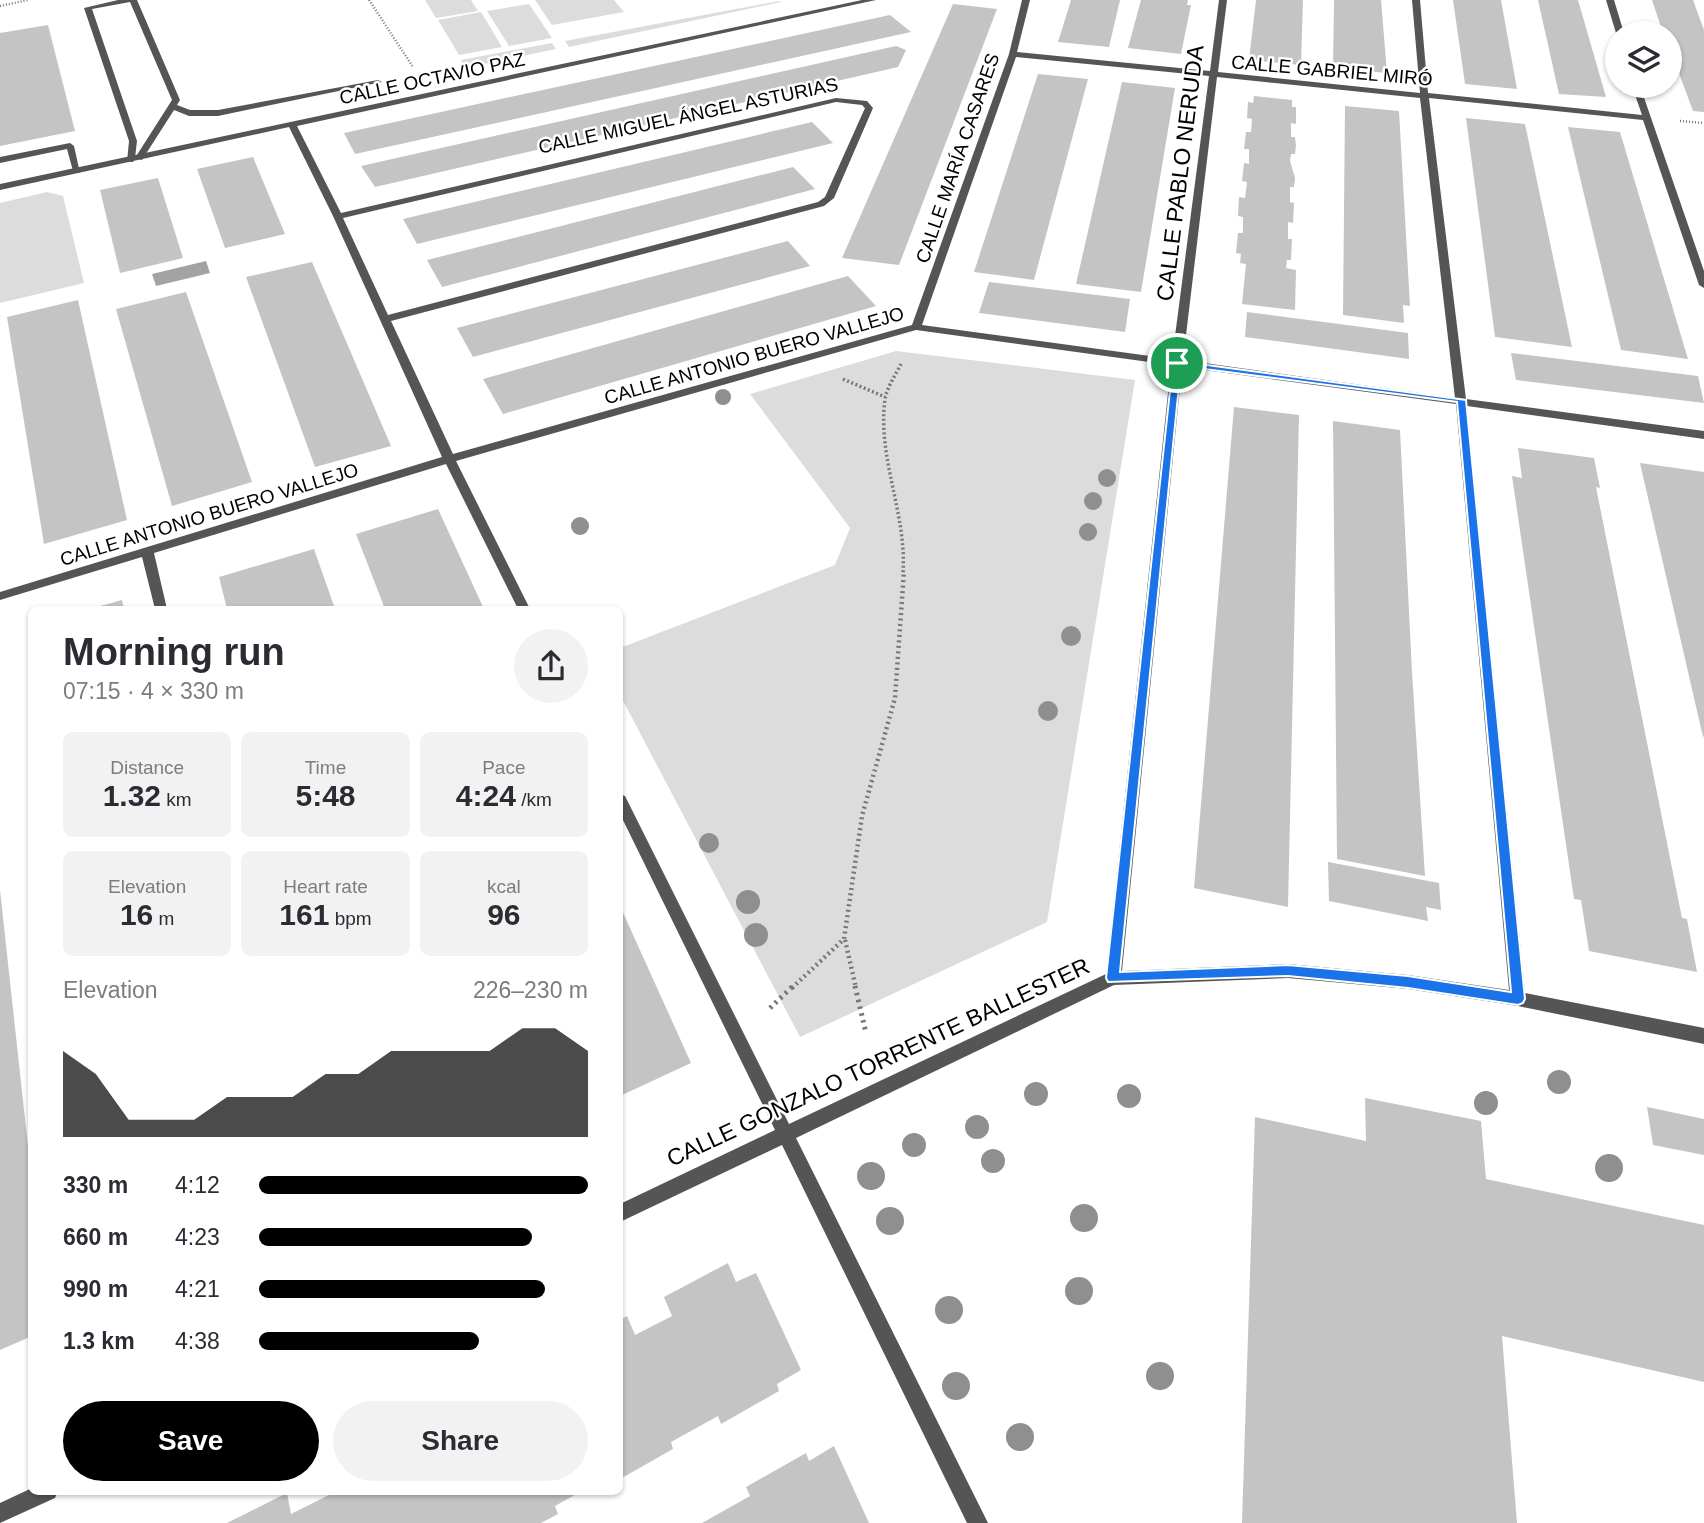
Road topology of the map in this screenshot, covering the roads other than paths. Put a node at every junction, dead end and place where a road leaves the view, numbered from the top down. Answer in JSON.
{"nodes":[{"id":1,"x":131,"y":0,"type":"edge"},
{"id":2,"x":872,"y":0,"type":"edge"},
{"id":3,"x":1026,"y":0,"type":"edge"},
{"id":4,"x":1223,"y":0,"type":"edge"},
{"id":5,"x":1416,"y":0,"type":"edge"},
{"id":6,"x":1610,"y":0,"type":"edge"},
{"id":7,"x":1616,"y":21,"type":"edge"},
{"id":8,"x":1013,"y":54,"type":"junction"},
{"id":9,"x":1213,"y":75,"type":"junction"},
{"id":10,"x":378,"y":82,"type":"dead end"},
{"id":11,"x":1424,"y":95,"type":"junction"},
{"id":12,"x":1640,"y":98,"type":"edge"},
{"id":13,"x":172,"y":106,"type":"junction"},
{"id":14,"x":1648,"y":118,"type":"junction"},
{"id":15,"x":292,"y":124,"type":"junction"},
{"id":16,"x":67,"y":132,"type":"dead end"},
{"id":17,"x":70,"y":146,"type":"junction"},
{"id":18,"x":135,"y":159,"type":"junction"},
{"id":19,"x":0,"y":160,"type":"edge"},
{"id":20,"x":77,"y":170,"type":"junction"},
{"id":21,"x":0,"y":187,"type":"edge"},
{"id":22,"x":338,"y":216,"type":"junction"},
{"id":23,"x":1704,"y":285,"type":"edge"},
{"id":24,"x":385,"y":320,"type":"junction"},
{"id":25,"x":916,"y":327,"type":"junction"},
{"id":26,"x":1177,"y":363,"type":"junction"},
{"id":27,"x":1461,"y":400,"type":"junction"},
{"id":28,"x":1704,"y":435,"type":"edge"},
{"id":29,"x":449,"y":459,"type":"junction"},
{"id":30,"x":147,"y":551,"type":"junction"},
{"id":31,"x":0,"y":596,"type":"edge"},
{"id":32,"x":160,"y":606,"type":"edge"},
{"id":33,"x":522,"y":606,"type":"edge"},
{"id":34,"x":623,"y":806,"type":"edge"},
{"id":35,"x":1112,"y":978,"type":"junction"},
{"id":36,"x":1518,"y":999,"type":"junction"},
{"id":37,"x":1704,"y":1036,"type":"edge"},
{"id":38,"x":786,"y":1132,"type":"junction"},
{"id":39,"x":623,"y":1212,"type":"edge"},
{"id":40,"x":40,"y":1495,"type":"edge"},
{"id":41,"x":0,"y":1514,"type":"edge"},
{"id":42,"x":978,"y":1523,"type":"edge"}],
"edges":[{"from":1,"to":13,"type":"street"},
{"from":1,"to":18,"type":"street"},
{"from":2,"to":15,"type":"street","name":"CALLE OCTAVIO PAZ"},
{"from":3,"to":8,"type":"street","name":"CALLE MARÍA CASARES"},
{"from":4,"to":9,"type":"street","name":"CALLE PABLO NERUDA"},
{"from":5,"to":11,"type":"street"},
{"from":6,"to":7,"type":"street"},
{"from":8,"to":9,"type":"street","name":"CALLE GABRIEL MIRÓ"},
{"from":8,"to":25,"type":"street","name":"CALLE MARÍA CASARES"},
{"from":9,"to":11,"type":"street","name":"CALLE GABRIEL MIRÓ"},
{"from":9,"to":26,"type":"street","name":"CALLE PABLO NERUDA"},
{"from":10,"to":13,"type":"street"},
{"from":11,"to":14,"type":"street","name":"CALLE GABRIEL MIRÓ"},
{"from":11,"to":27,"type":"street"},
{"from":12,"to":14,"type":"street"},
{"from":13,"to":18,"type":"street"},
{"from":14,"to":23,"type":"street"},
{"from":15,"to":18,"type":"street","name":"CALLE OCTAVIO PAZ"},
{"from":15,"to":22,"type":"street"},
{"from":16,"to":17,"type":"street"},
{"from":17,"to":19,"type":"street"},
{"from":17,"to":20,"type":"street"},
{"from":18,"to":20,"type":"street","name":"CALLE OCTAVIO PAZ"},
{"from":20,"to":21,"type":"street","name":"CALLE OCTAVIO PAZ"},
{"from":22,"to":24,"type":"street"},
{"from":22,"to":24,"type":"street","name":"CALLE MIGUEL ÁNGEL ASTURIAS"},
{"from":24,"to":29,"type":"street"},
{"from":25,"to":26,"type":"street","name":"CALLE ANTONIO BUERO VALLEJO"},
{"from":25,"to":29,"type":"street","name":"CALLE ANTONIO BUERO VALLEJO"},
{"from":26,"to":27,"type":"street","name":"CALLE ANTONIO BUERO VALLEJO"},
{"from":26,"to":35,"type":"street","name":"CALLE PABLO NERUDA"},
{"from":27,"to":28,"type":"street","name":"CALLE ANTONIO BUERO VALLEJO"},
{"from":27,"to":36,"type":"street"},
{"from":29,"to":30,"type":"street","name":"CALLE ANTONIO BUERO VALLEJO"},
{"from":29,"to":33,"type":"street"},
{"from":30,"to":31,"type":"street","name":"CALLE ANTONIO BUERO VALLEJO"},
{"from":30,"to":32,"type":"street"},
{"from":34,"to":38,"type":"street"},
{"from":35,"to":36,"type":"street","name":"CALLE GONZALO TORRENTE BALLESTER"},
{"from":35,"to":38,"type":"street","name":"CALLE GONZALO TORRENTE BALLESTER"},
{"from":36,"to":37,"type":"street","name":"CALLE GONZALO TORRENTE BALLESTER"},
{"from":38,"to":39,"type":"street","name":"CALLE GONZALO TORRENTE BALLESTER"},
{"from":38,"to":42,"type":"street"},
{"from":40,"to":41,"type":"street"}]}
